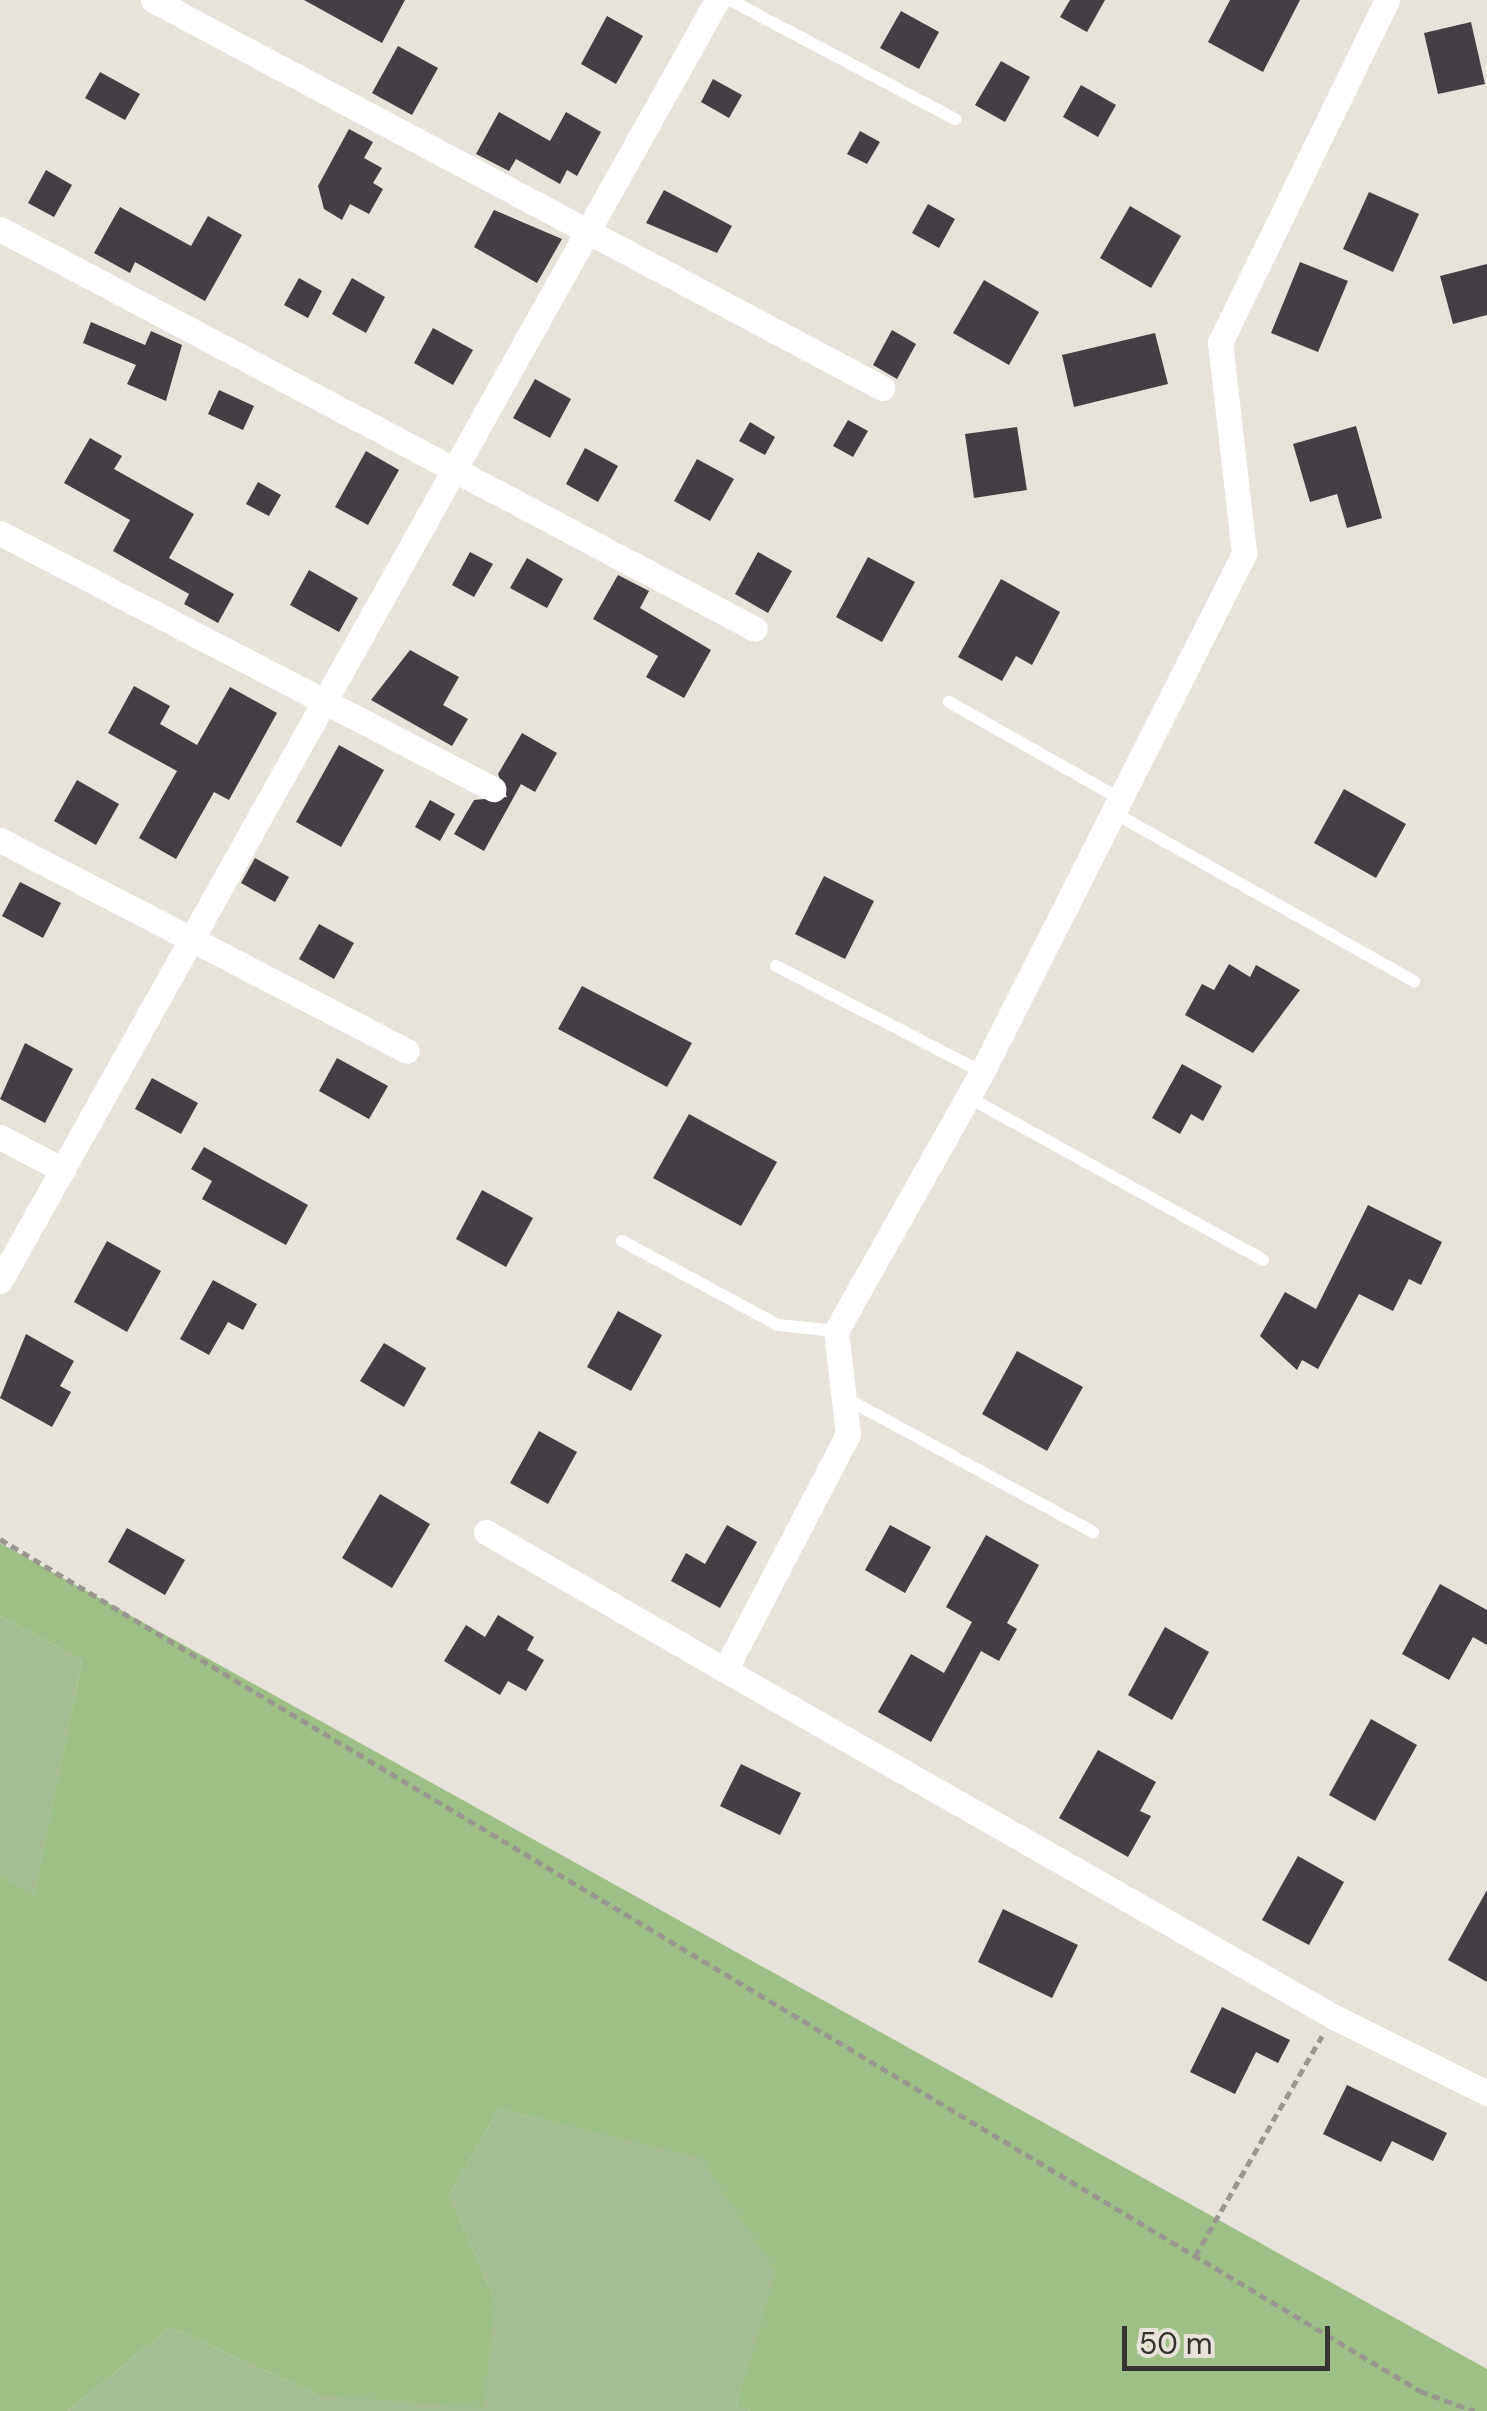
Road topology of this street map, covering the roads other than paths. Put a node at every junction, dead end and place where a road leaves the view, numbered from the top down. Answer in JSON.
{"nodes":[{"id":1,"x":154,"y":0,"type":"edge"},
{"id":2,"x":718,"y":0,"type":"edge"},
{"id":3,"x":730,"y":0,"type":"edge"},
{"id":4,"x":1387,"y":0,"type":"edge"},
{"id":5,"x":955,"y":119,"type":"dead end"},
{"id":6,"x":0,"y":229,"type":"edge"},
{"id":7,"x":587,"y":232,"type":"junction"},
{"id":8,"x":882,"y":388,"type":"dead end"},
{"id":9,"x":456,"y":468,"type":"junction"},
{"id":10,"x":0,"y":533,"type":"edge"},
{"id":11,"x":754,"y":629,"type":"dead end"},
{"id":12,"x":325,"y":702,"type":"junction"},
{"id":13,"x":949,"y":702,"type":"dead end"},
{"id":14,"x":493,"y":789,"type":"dead end"},
{"id":15,"x":1119,"y":807,"type":"junction"},
{"id":16,"x":0,"y":840,"type":"edge"},
{"id":17,"x":190,"y":937,"type":"junction"},
{"id":18,"x":776,"y":966,"type":"dead end"},
{"id":19,"x":1414,"y":980,"type":"dead end"},
{"id":20,"x":407,"y":1051,"type":"dead end"},
{"id":21,"x":982,"y":1072,"type":"junction"},
{"id":22,"x":968,"y":1097,"type":"junction"},
{"id":23,"x":0,"y":1137,"type":"edge"},
{"id":24,"x":63,"y":1170,"type":"junction"},
{"id":25,"x":622,"y":1241,"type":"dead end"},
{"id":26,"x":1263,"y":1260,"type":"dead end"},
{"id":27,"x":0,"y":1281,"type":"edge"},
{"id":28,"x":836,"y":1331,"type":"junction"},
{"id":29,"x":847,"y":1399,"type":"junction"},
{"id":30,"x":486,"y":1532,"type":"dead end"},
{"id":31,"x":1094,"y":1532,"type":"dead end"},
{"id":32,"x":726,"y":1670,"type":"junction"},
{"id":33,"x":1487,"y":2093,"type":"edge"}],
"edges":[{"from":1,"to":7,"type":"street"},
{"from":2,"to":7,"type":"street"},
{"from":3,"to":5,"type":"lane"},
{"from":4,"to":15,"type":"street"},
{"from":6,"to":9,"type":"street"},
{"from":7,"to":8,"type":"street"},
{"from":7,"to":9,"type":"street"},
{"from":9,"to":11,"type":"street"},
{"from":9,"to":12,"type":"street"},
{"from":10,"to":12,"type":"street"},
{"from":12,"to":14,"type":"street"},
{"from":12,"to":17,"type":"street"},
{"from":13,"to":15,"type":"lane"},
{"from":15,"to":19,"type":"lane"},
{"from":15,"to":21,"type":"street"},
{"from":16,"to":17,"type":"street"},
{"from":17,"to":20,"type":"street"},
{"from":17,"to":24,"type":"street"},
{"from":18,"to":21,"type":"lane"},
{"from":21,"to":22,"type":"street"},
{"from":22,"to":26,"type":"lane"},
{"from":22,"to":28,"type":"street"},
{"from":23,"to":24,"type":"street"},
{"from":24,"to":27,"type":"street"},
{"from":25,"to":28,"type":"lane"},
{"from":28,"to":29,"type":"street"},
{"from":29,"to":31,"type":"lane"},
{"from":29,"to":32,"type":"street"},
{"from":30,"to":32,"type":"street"},
{"from":32,"to":33,"type":"street"}]}
